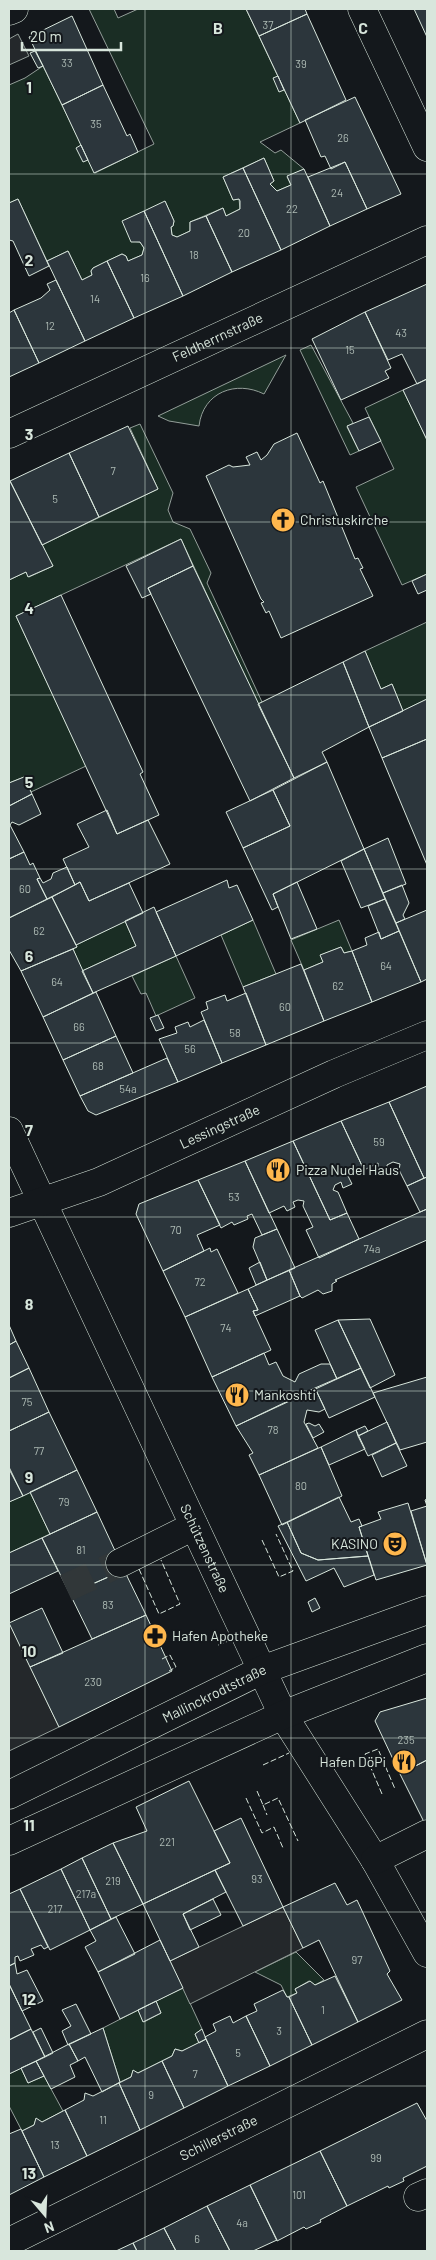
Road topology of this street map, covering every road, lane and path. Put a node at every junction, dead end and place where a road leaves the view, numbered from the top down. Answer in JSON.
{"nodes":[{"id":1,"x":14,"y":9,"type":"edge"},
{"id":2,"x":362,"y":9,"type":"edge"},
{"id":3,"x":9,"y":11,"type":"edge"},
{"id":4,"x":420,"y":111,"type":"edge"},
{"id":5,"x":427,"y":147,"type":"edge"},
{"id":6,"x":427,"y":240,"type":"edge"},
{"id":7,"x":9,"y":434,"type":"edge"},
{"id":8,"x":427,"y":1035,"type":"edge"},
{"id":9,"x":9,"y":1131,"type":"edge"},
{"id":10,"x":42,"y":1201,"type":"junction"},
{"id":11,"x":9,"y":1214,"type":"edge"},
{"id":12,"x":194,"y":1526,"type":"junction"},
{"id":13,"x":120,"y":1562,"type":"tunnel mouth"},
{"id":14,"x":427,"y":1610,"type":"edge"},
{"id":15,"x":427,"y":1658,"type":"edge"},
{"id":16,"x":262,"y":1670,"type":"junction"},
{"id":17,"x":283,"y":1715,"type":"junction"},
{"id":18,"x":9,"y":1795,"type":"edge"},
{"id":19,"x":427,"y":1834,"type":"edge"},
{"id":20,"x":9,"y":1841,"type":"edge"},
{"id":21,"x":375,"y":1860,"type":"junction"},
{"id":22,"x":427,"y":1953,"type":"edge"},
{"id":23,"x":427,"y":2034,"type":"edge"},
{"id":24,"x":9,"y":2242,"type":"edge"}],
"edges":[{"from":1,"to":3,"type":"street"},
{"from":2,"to":4,"type":"street"},
{"from":4,"to":5,"type":"street"},
{"from":6,"to":7,"type":"street","name":"Feldherrnstraße"},
{"from":8,"to":10,"type":"street","name":"Lessingstraße"},
{"from":9,"to":10,"type":"street","name":"Schützenstraße"},
{"from":10,"to":11,"type":"street","name":"Lessingstraße"},
{"from":10,"to":12,"type":"street","name":"Schützenstraße"},
{"from":12,"to":13,"type":"street"},
{"from":12,"to":16,"type":"street","name":"Schützenstraße"},
{"from":14,"to":16,"type":"street","name":"Mallinckrodtstraße"},
{"from":15,"to":17,"type":"street"},
{"from":16,"to":17,"type":"street","name":"Schützenstraße"},
{"from":16,"to":18,"type":"street","name":"Mallinckrodtstraße"},
{"from":17,"to":20,"type":"street"},
{"from":17,"to":21,"type":"street","name":"Schützenstraße"},
{"from":19,"to":21,"type":"street"},
{"from":21,"to":22,"type":"street","name":"Schützenstraße"},
{"from":23,"to":24,"type":"street","name":"Schillerstraße"}]}
